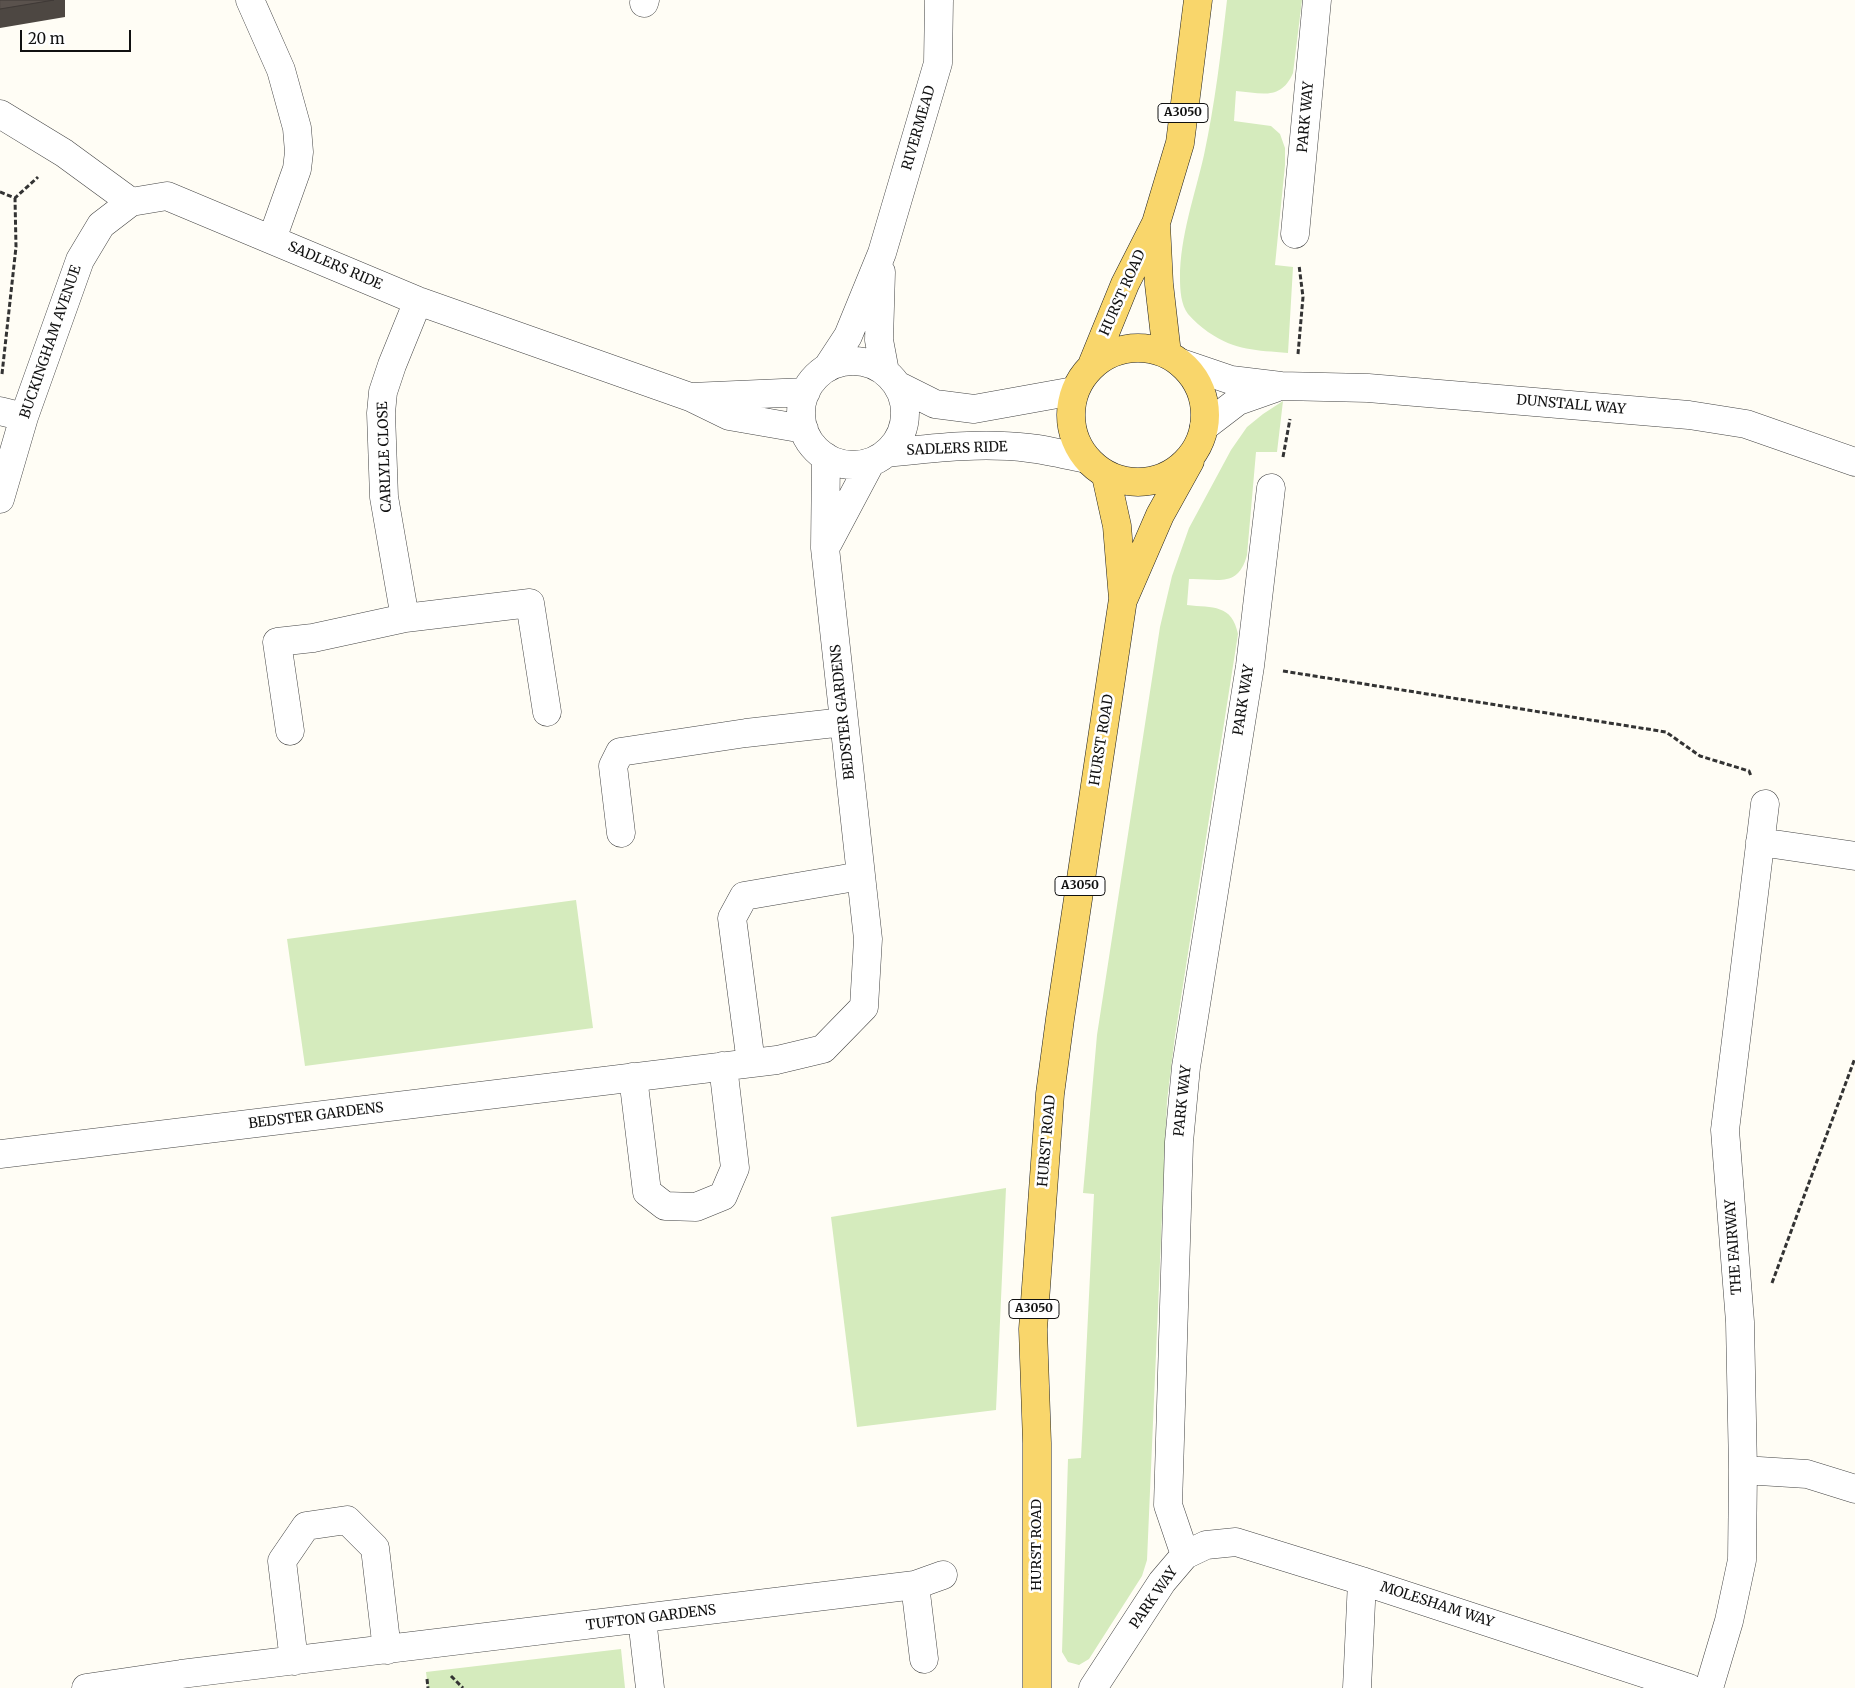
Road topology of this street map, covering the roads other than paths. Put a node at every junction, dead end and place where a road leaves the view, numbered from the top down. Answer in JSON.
{"nodes":[{"id":1,"x":250,"y":0,"type":"edge"},
{"id":2,"x":939,"y":0,"type":"edge"},
{"id":3,"x":1198,"y":0,"type":"edge"},
{"id":4,"x":1317,"y":0,"type":"edge"},
{"id":5,"x":0,"y":114,"type":"edge"},
{"id":6,"x":131,"y":202,"type":"junction"},
{"id":7,"x":1156,"y":223,"type":"junction"},
{"id":8,"x":1295,"y":234,"type":"dead end"},
{"id":9,"x":272,"y":239,"type":"junction"},
{"id":10,"x":882,"y":253,"type":"junction"},
{"id":11,"x":418,"y":301,"type":"junction"},
{"id":12,"x":1174,"y":358,"type":"junction"},
{"id":13,"x":1092,"y":365,"type":"junction"},
{"id":14,"x":827,"y":368,"type":"junction"},
{"id":15,"x":891,"y":378,"type":"junction"},
{"id":16,"x":1281,"y":386,"type":"junction"},
{"id":17,"x":1074,"y":391,"type":"junction"},
{"id":18,"x":806,"y":392,"type":"junction"},
{"id":19,"x":690,"y":397,"type":"junction"},
{"id":20,"x":12,"y":414,"type":"edge"},
{"id":21,"x":1204,"y":427,"type":"junction"},
{"id":22,"x":804,"y":430,"type":"junction"},
{"id":23,"x":1194,"y":453,"type":"junction"},
{"id":24,"x":826,"y":458,"type":"junction"},
{"id":25,"x":879,"y":458,"type":"junction"},
{"id":26,"x":1855,"y":462,"type":"edge"},
{"id":27,"x":1096,"y":467,"type":"junction"},
{"id":28,"x":1271,"y":488,"type":"dead end"},
{"id":29,"x":0,"y":498,"type":"edge"},
{"id":30,"x":825,"y":548,"type":"junction"},
{"id":31,"x":1123,"y":599,"type":"junction"},
{"id":32,"x":405,"y":618,"type":"junction"},
{"id":33,"x":547,"y":712,"type":"dead end"},
{"id":34,"x":844,"y":722,"type":"junction"},
{"id":35,"x":290,"y":731,"type":"dead end"},
{"id":36,"x":1765,"y":804,"type":"road end"},
{"id":37,"x":621,"y":833,"type":"dead end"},
{"id":38,"x":1760,"y":842,"type":"junction"},
{"id":39,"x":1855,"y":856,"type":"edge"},
{"id":40,"x":861,"y":876,"type":"junction"},
{"id":41,"x":751,"y":1063,"type":"junction"},
{"id":42,"x":723,"y":1066,"type":"junction"},
{"id":43,"x":633,"y":1077,"type":"junction"},
{"id":44,"x":0,"y":1154,"type":"edge"},
{"id":45,"x":1743,"y":1470,"type":"junction"},
{"id":46,"x":1855,"y":1488,"type":"edge"},
{"id":47,"x":1184,"y":1555,"type":"junction"},
{"id":48,"x":943,"y":1576,"type":"dead end"},
{"id":49,"x":1362,"y":1581,"type":"junction"},
{"id":50,"x":915,"y":1585,"type":"junction"},
{"id":51,"x":642,"y":1619,"type":"junction"},
{"id":52,"x":387,"y":1650,"type":"junction"},
{"id":53,"x":924,"y":1660,"type":"dead end"},
{"id":54,"x":294,"y":1661,"type":"junction"},
{"id":55,"x":184,"y":1681,"type":"edge"},
{"id":56,"x":86,"y":1688,"type":"edge"},
{"id":57,"x":650,"y":1688,"type":"edge"},
{"id":58,"x":1037,"y":1688,"type":"edge"},
{"id":59,"x":1093,"y":1688,"type":"edge"},
{"id":60,"x":1357,"y":1688,"type":"edge"},
{"id":61,"x":1689,"y":1688,"type":"edge"},
{"id":62,"x":1709,"y":1688,"type":"edge"}],
"edges":[{"from":1,"to":9,"type":"street"},
{"from":2,"to":10,"type":"street","name":"RIVERMEAD"},
{"from":3,"to":7,"type":"main road","name":"HURST ROAD","number":"A3050"},
{"from":4,"to":8,"type":"street","name":"PARK WAY"},
{"from":5,"to":6,"type":"street"},
{"from":6,"to":9,"type":"street","name":"SADLERS RIDE"},
{"from":6,"to":20,"type":"street","name":"BUCKINGHAM AVENUE"},
{"from":7,"to":12,"type":"main road","name":"HURST ROAD","number":"A3050"},
{"from":7,"to":13,"type":"main road","name":"HURST ROAD","number":"A3050"},
{"from":9,"to":11,"type":"street","name":"SADLERS RIDE"},
{"from":10,"to":14,"type":"street","name":"RIVERMEAD"},
{"from":10,"to":15,"type":"street","name":"RIVERMEAD"},
{"from":11,"to":19,"type":"street","name":"SADLERS RIDE"},
{"from":11,"to":32,"type":"street","name":"CARLYLE CLOSE"},
{"from":12,"to":13,"type":"main road"},
{"from":12,"to":16,"type":"street","name":"DUNSTALL WAY"},
{"from":12,"to":21,"type":"main road"},
{"from":13,"to":17,"type":"main road"},
{"from":14,"to":15,"type":"street"},
{"from":14,"to":18,"type":"street"},
{"from":15,"to":17,"type":"street"},
{"from":15,"to":25,"type":"street"},
{"from":16,"to":21,"type":"street","name":"DUNSTALL WAY"},
{"from":16,"to":26,"type":"street","name":"DUNSTALL WAY"},
{"from":17,"to":27,"type":"main road"},
{"from":18,"to":19,"type":"street","name":"SADLERS RIDE"},
{"from":18,"to":22,"type":"street"},
{"from":19,"to":22,"type":"street","name":"SADLERS RIDE"},
{"from":20,"to":29,"type":"street","name":"BUCKINGHAM AVENUE"},
{"from":21,"to":23,"type":"main road"},
{"from":22,"to":24,"type":"street"},
{"from":23,"to":27,"type":"main road"},
{"from":23,"to":31,"type":"main road","name":"HURST ROAD","number":"A3050"},
{"from":24,"to":25,"type":"street"},
{"from":24,"to":30,"type":"street","name":"BEDSTER GARDENS"},
{"from":25,"to":27,"type":"street","name":"SADLERS RIDE"},
{"from":25,"to":30,"type":"street"},
{"from":27,"to":31,"type":"main road","name":"HURST ROAD","number":"A3050"},
{"from":28,"to":47,"type":"street","name":"PARK WAY"},
{"from":30,"to":34,"type":"street","name":"BEDSTER GARDENS"},
{"from":31,"to":58,"type":"main road","name":"HURST ROAD","number":"A3050"},
{"from":32,"to":33,"type":"street"},
{"from":32,"to":35,"type":"street"},
{"from":34,"to":37,"type":"street"},
{"from":34,"to":40,"type":"street","name":"BEDSTER GARDENS"},
{"from":36,"to":38,"type":"street","name":"THE FAIRWAY"},
{"from":38,"to":39,"type":"street"},
{"from":38,"to":45,"type":"street","name":"THE FAIRWAY"},
{"from":40,"to":41,"type":"street","name":"BEDSTER GARDENS"},
{"from":40,"to":41,"type":"street"},
{"from":41,"to":42,"type":"street","name":"BEDSTER GARDENS"},
{"from":42,"to":43,"type":"street","name":"BEDSTER GARDENS"},
{"from":42,"to":43,"type":"street"},
{"from":43,"to":44,"type":"street","name":"BEDSTER GARDENS"},
{"from":45,"to":46,"type":"street"},
{"from":45,"to":62,"type":"street","name":"THE FAIRWAY"},
{"from":47,"to":49,"type":"street","name":"MOLESHAM WAY"},
{"from":47,"to":59,"type":"street","name":"PARK WAY"},
{"from":48,"to":50,"type":"street","name":"TUFTON GARDENS"},
{"from":49,"to":60,"type":"street"},
{"from":49,"to":61,"type":"street","name":"MOLESHAM WAY"},
{"from":50,"to":51,"type":"street","name":"TUFTON GARDENS"},
{"from":50,"to":53,"type":"street"},
{"from":51,"to":52,"type":"street","name":"TUFTON GARDENS"},
{"from":51,"to":57,"type":"street"},
{"from":52,"to":54,"type":"street","name":"TUFTON GARDENS"},
{"from":52,"to":54,"type":"street"},
{"from":54,"to":55,"type":"street","name":"TUFTON GARDENS"},
{"from":55,"to":56,"type":"street","name":"TUFTON GARDENS"}]}
